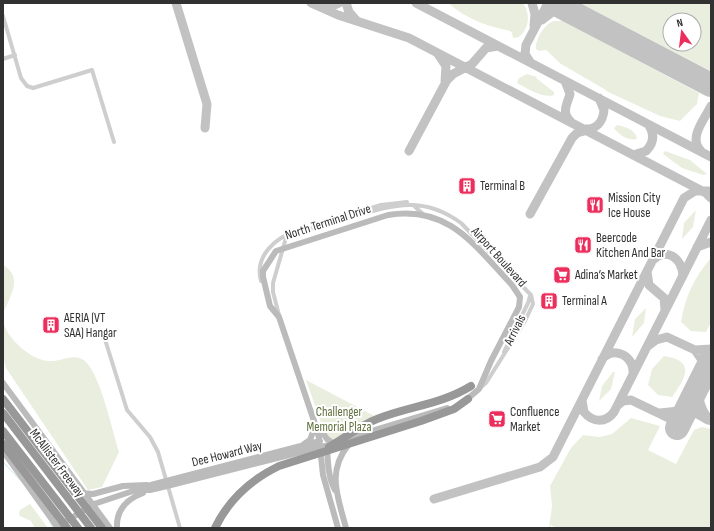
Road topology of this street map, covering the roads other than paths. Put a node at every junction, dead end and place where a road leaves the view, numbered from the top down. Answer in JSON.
{"nodes":[{"id":1,"x":3,"y":16,"type":"edge"},
{"id":2,"x":15,"y":55,"type":"junction"},
{"id":3,"x":3,"y":59,"type":"edge"},
{"id":4,"x":114,"y":142,"type":"dead end"},
{"id":5,"x":399,"y":202,"type":"junction"},
{"id":6,"x":423,"y":214,"type":"junction"},
{"id":7,"x":436,"y":218,"type":"joint"},
{"id":8,"x":264,"y":289,"type":"junction"},
{"id":9,"x":279,"y":317,"type":"junction"},
{"id":10,"x":103,"y":333,"type":"dead end"},
{"id":11,"x":501,"y":358,"type":"junction"},
{"id":12,"x":3,"y":383,"type":"edge"},
{"id":13,"x":475,"y":387,"type":"junction"},
{"id":14,"x":468,"y":400,"type":"junction"},
{"id":15,"x":5,"y":401,"type":"edge"},
{"id":16,"x":3,"y":413,"type":"edge"},
{"id":17,"x":316,"y":424,"type":"junction"},
{"id":18,"x":3,"y":431,"type":"edge"},
{"id":19,"x":359,"y":434,"type":"junction"},
{"id":20,"x":3,"y":444,"type":"edge"},
{"id":21,"x":334,"y":444,"type":"junction"},
{"id":22,"x":327,"y":446,"type":"junction"},
{"id":23,"x":293,"y":448,"type":"junction"},
{"id":24,"x":319,"y":448,"type":"junction"},
{"id":25,"x":303,"y":449,"type":"junction"},
{"id":26,"x":4,"y":453,"type":"edge"},
{"id":27,"x":269,"y":460,"type":"junction"},
{"id":28,"x":232,"y":467,"type":"junction"},
{"id":29,"x":323,"y":470,"type":"junction"},
{"id":30,"x":166,"y":484,"type":"junction"},
{"id":31,"x":150,"y":487,"type":"junction"},
{"id":32,"x":83,"y":493,"type":"junction"},
{"id":33,"x":336,"y":493,"type":"junction"},
{"id":34,"x":58,"y":528,"type":"edge"},
{"id":35,"x":67,"y":528,"type":"edge"},
{"id":36,"x":78,"y":528,"type":"edge"},
{"id":37,"x":91,"y":528,"type":"edge"},
{"id":38,"x":102,"y":528,"type":"edge"},
{"id":39,"x":110,"y":528,"type":"edge"},
{"id":40,"x":117,"y":528,"type":"edge"},
{"id":41,"x":180,"y":528,"type":"edge"},
{"id":42,"x":215,"y":528,"type":"edge"},
{"id":43,"x":338,"y":528,"type":"edge"},
{"id":44,"x":346,"y":528,"type":"edge"}],
"edges":[{"from":1,"to":2,"type":"street"},
{"from":2,"to":3,"type":"street"},
{"from":2,"to":4,"type":"street"},
{"from":5,"to":6,"type":"street"},
{"from":5,"to":8,"type":"street","name":"Arrivals"},
{"from":5,"to":11,"type":"street","name":"Arrivals"},
{"from":6,"to":7,"type":"main road","name":"North Terminal Drive"},
{"from":6,"to":8,"type":"main road","name":"North Terminal Drive"},
{"from":7,"to":13,"type":"main road","name":"Airport Boulevard"},
{"from":8,"to":9,"type":"main road","name":"North Terminal Drive"},
{"from":9,"to":11,"type":"street"},
{"from":9,"to":17,"type":"main road","name":"North Terminal Drive"},
{"from":10,"to":30,"type":"street"},
{"from":11,"to":13,"type":"street"},
{"from":12,"to":32,"type":"main road"},
{"from":13,"to":14,"type":"main road"},
{"from":13,"to":24,"type":"highway"},
{"from":14,"to":19,"type":"main road","name":"Dee Howard Way"},
{"from":14,"to":24,"type":"highway"},
{"from":15,"to":38,"type":"highway"},
{"from":16,"to":37,"type":"highway","name":"McAllister Freeway"},
{"from":17,"to":21,"type":"main road"},
{"from":17,"to":24,"type":"main road"},
{"from":17,"to":25,"type":"main road"},
{"from":18,"to":36,"type":"highway","name":"McAllister Freeway"},
{"from":19,"to":21,"type":"main road","name":"Dee Howard Way"},
{"from":19,"to":33,"type":"main road"},
{"from":20,"to":35,"type":"highway"},
{"from":21,"to":22,"type":"main road","name":"Dee Howard Way"},
{"from":22,"to":24,"type":"main road","name":"Dee Howard Way"},
{"from":22,"to":33,"type":"main road"},
{"from":23,"to":25,"type":"main road","name":"Dee Howard Way"},
{"from":23,"to":27,"type":"main road"},
{"from":23,"to":28,"type":"main road","name":"Dee Howard Way"},
{"from":24,"to":25,"type":"main road","name":"Dee Howard Way"},
{"from":24,"to":29,"type":"main road"},
{"from":24,"to":42,"type":"highway"},
{"from":25,"to":27,"type":"main road","name":"Dee Howard Way"},
{"from":25,"to":29,"type":"main road"},
{"from":26,"to":34,"type":"main road"},
{"from":27,"to":28,"type":"main road","name":"Dee Howard Way"},
{"from":28,"to":30,"type":"main road","name":"Dee Howard Way"},
{"from":29,"to":43,"type":"main road"},
{"from":30,"to":31,"type":"main road","name":"Dee Howard Way"},
{"from":30,"to":41,"type":"street"},
{"from":31,"to":32,"type":"main road"},
{"from":31,"to":34,"type":"main road","name":"Dee Howard Way"},
{"from":31,"to":40,"type":"main road"},
{"from":32,"to":39,"type":"main road"},
{"from":33,"to":44,"type":"main road"}]}
